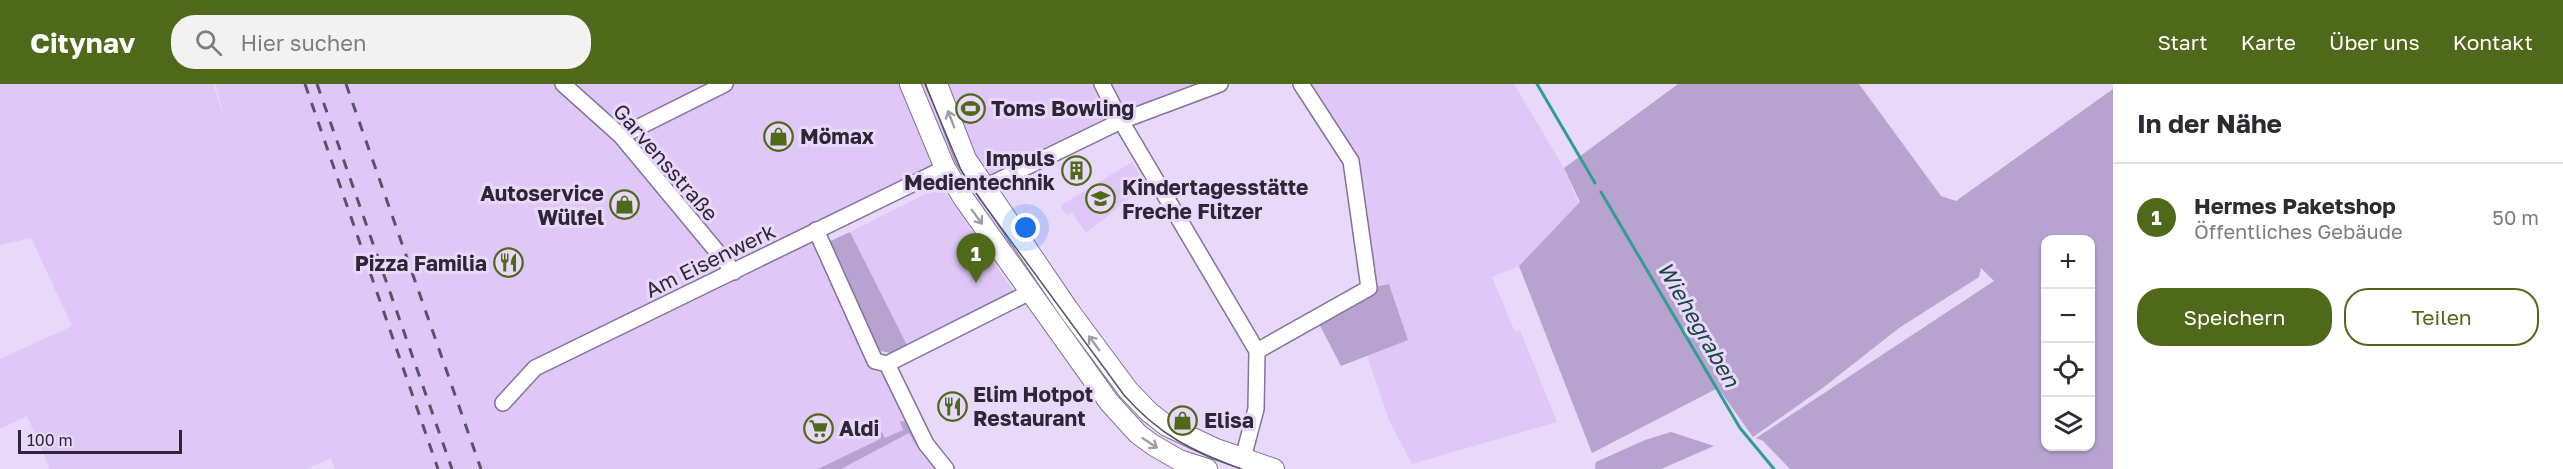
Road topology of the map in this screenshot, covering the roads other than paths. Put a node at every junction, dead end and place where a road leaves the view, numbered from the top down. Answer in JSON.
{"nodes":[{"id":1,"x":563,"y":84,"type":"edge"},
{"id":2,"x":725,"y":84,"type":"edge"},
{"id":3,"x":910,"y":84,"type":"edge"},
{"id":4,"x":937,"y":84,"type":"edge"},
{"id":5,"x":1102,"y":84,"type":"edge"},
{"id":6,"x":1220,"y":84,"type":"edge"},
{"id":7,"x":1301,"y":84,"type":"edge"},
{"id":8,"x":1120,"y":121,"type":"junction"},
{"id":9,"x":621,"y":136,"type":"junction"},
{"id":10,"x":945,"y":168,"type":"junction"},
{"id":11,"x":985,"y":187,"type":"junction"},
{"id":12,"x":816,"y":230,"type":"junction"},
{"id":13,"x":734,"y":272,"type":"junction"},
{"id":14,"x":1032,"y":291,"type":"junction"},
{"id":15,"x":1257,"y":351,"type":"junction"},
{"id":16,"x":887,"y":363,"type":"junction"},
{"id":17,"x":503,"y":403,"type":"dead end"},
{"id":18,"x":1216,"y":449,"type":"junction"},
{"id":19,"x":1245,"y":451,"type":"junction"},
{"id":20,"x":946,"y":469,"type":"edge"},
{"id":21,"x":1208,"y":469,"type":"edge"},
{"id":22,"x":1274,"y":469,"type":"edge"}],
"edges":[{"from":1,"to":9,"type":"street","name":"Garvensstraße"},
{"from":2,"to":9,"type":"street"},
{"from":3,"to":10,"type":"main road"},
{"from":11,"to":4,"type":"main road","one_way":true},
{"from":5,"to":8,"type":"street"},
{"from":6,"to":8,"type":"street"},
{"from":7,"to":15,"type":"street"},
{"from":8,"to":11,"type":"street"},
{"from":8,"to":15,"type":"street"},
{"from":9,"to":13,"type":"street","name":"Garvensstraße"},
{"from":10,"to":12,"type":"street","name":"Am Eisenwerk"},
{"from":10,"to":14,"type":"main road","one_way":true},
{"from":18,"to":11,"type":"main road","one_way":true},
{"from":12,"to":13,"type":"street","name":"Am Eisenwerk"},
{"from":12,"to":16,"type":"street"},
{"from":13,"to":17,"type":"street","name":"Am Eisenwerk"},
{"from":14,"to":16,"type":"street"},
{"from":14,"to":21,"type":"main road","one_way":true},
{"from":15,"to":19,"type":"street"},
{"from":16,"to":20,"type":"street"},
{"from":18,"to":19,"type":"main road"},
{"from":18,"to":21,"type":"street"},
{"from":19,"to":22,"type":"main road"}]}
